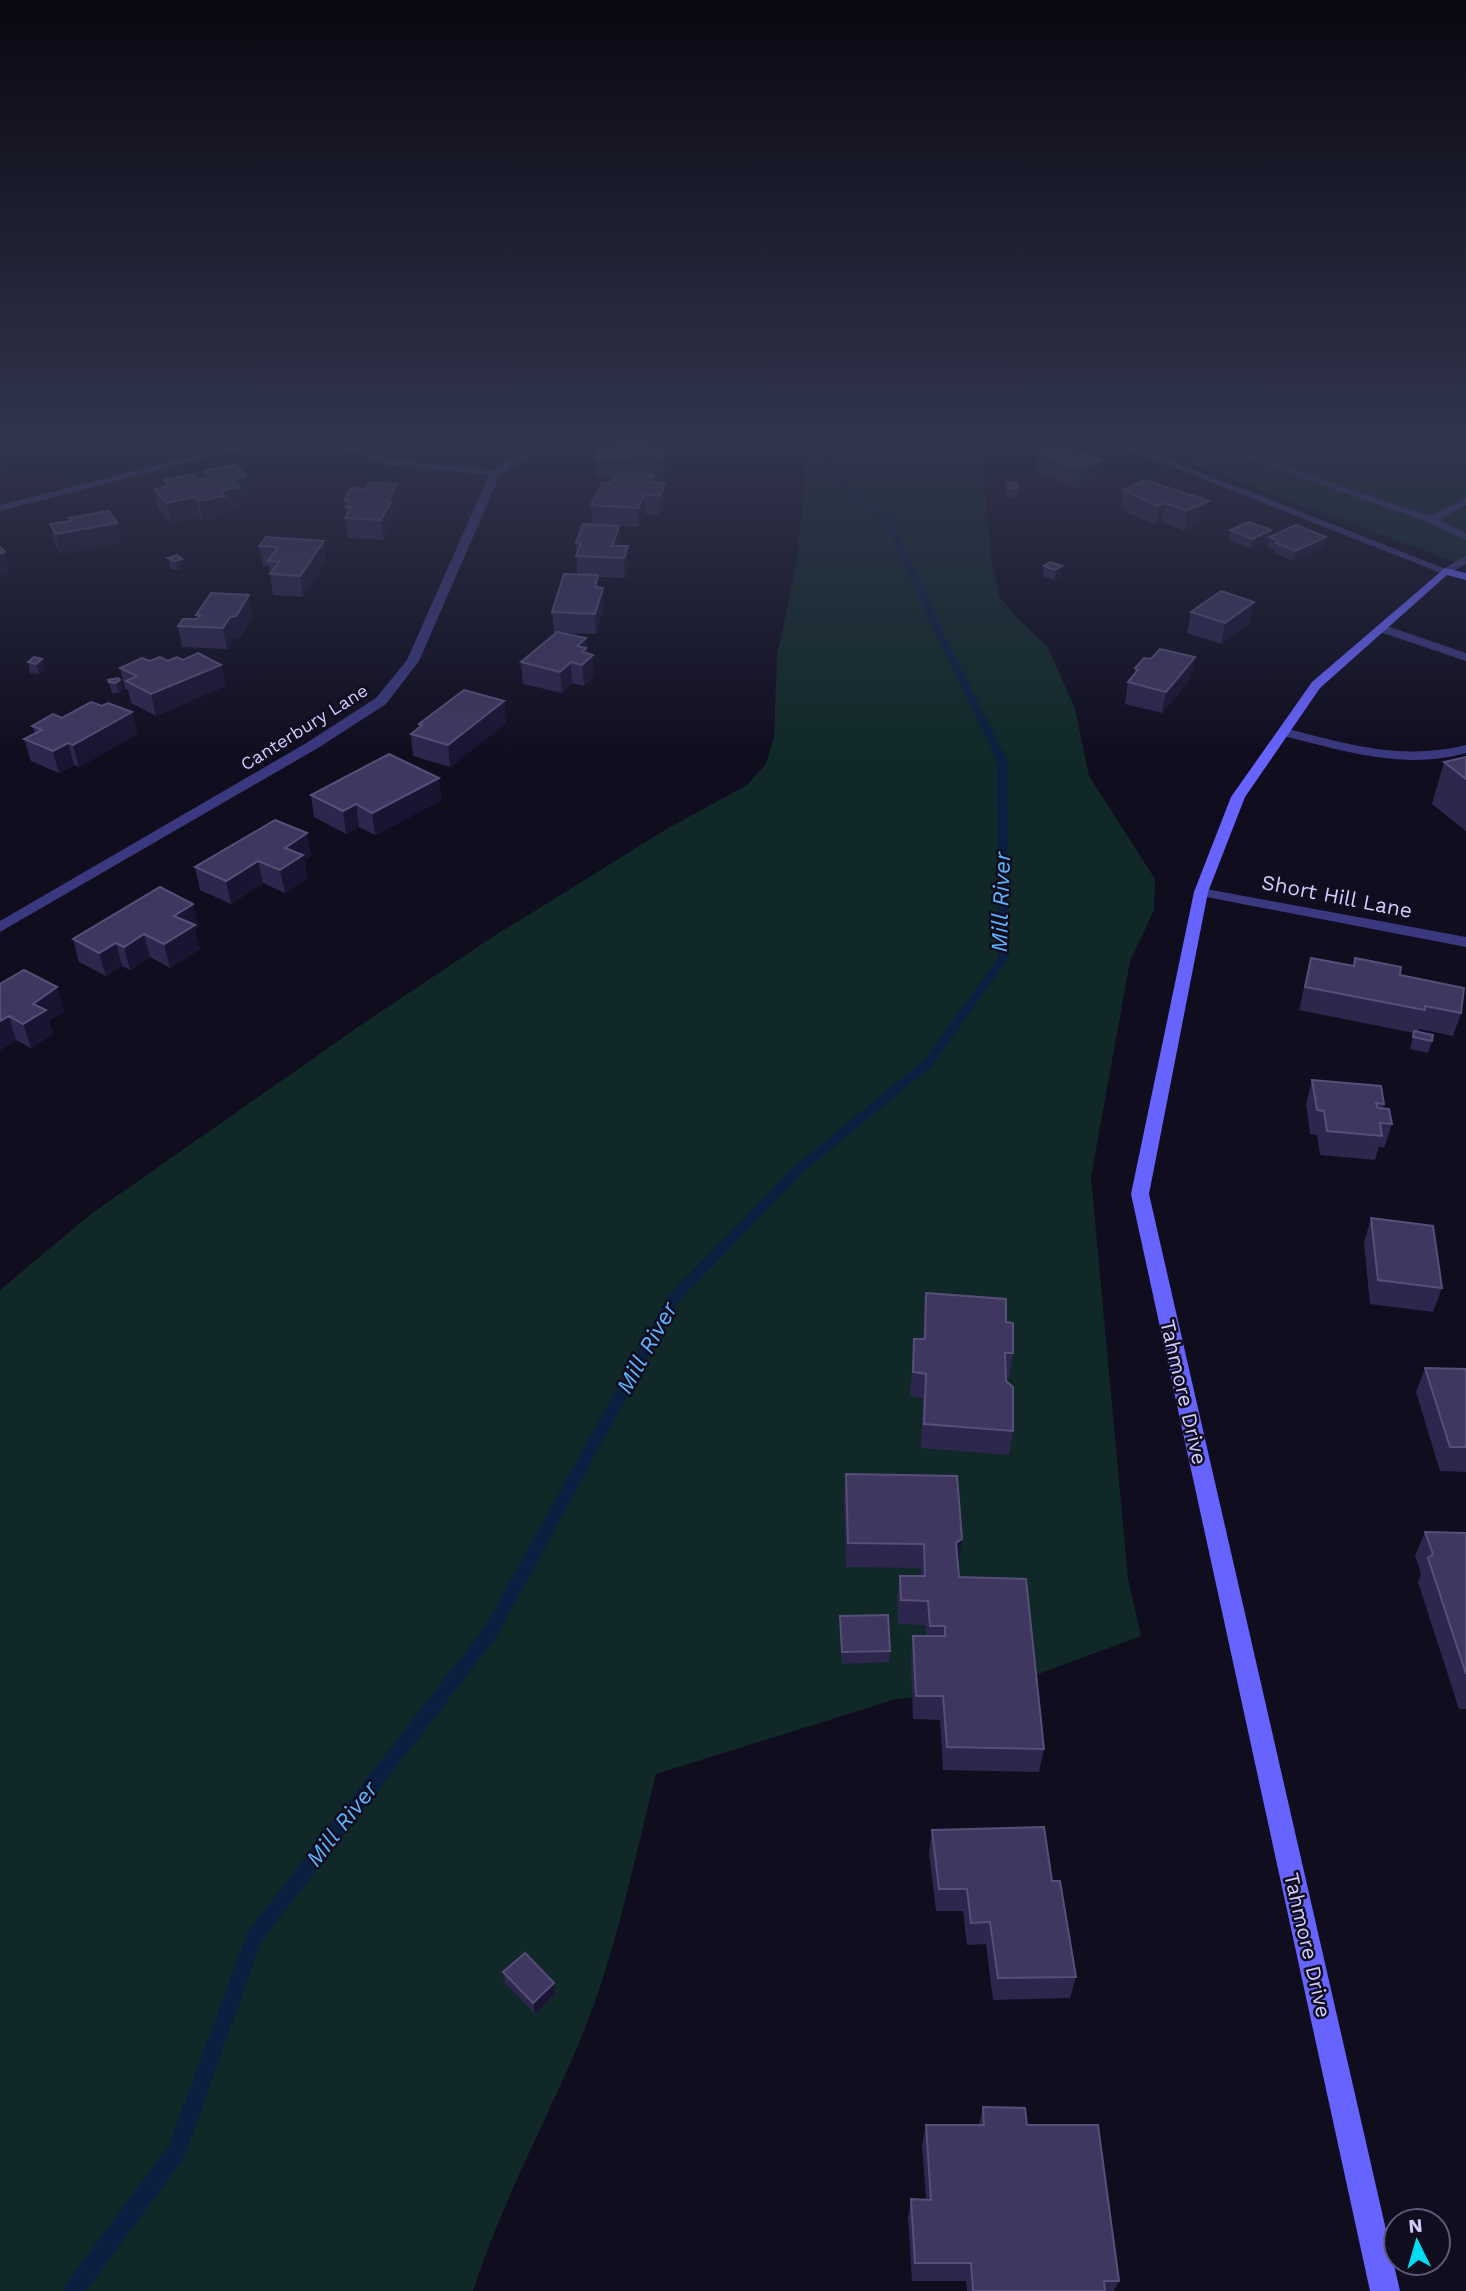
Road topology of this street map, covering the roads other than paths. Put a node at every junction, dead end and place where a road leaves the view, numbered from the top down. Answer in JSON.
{"nodes":[{"id":1,"x":465,"y":542,"type":"edge"},
{"id":2,"x":1370,"y":542,"type":"edge"},
{"id":3,"x":1466,"y":559,"type":"edge"},
{"id":4,"x":1445,"y":571,"type":"junction"},
{"id":5,"x":1466,"y":577,"type":"edge"},
{"id":6,"x":1381,"y":628,"type":"junction"},
{"id":7,"x":1466,"y":657,"type":"edge"},
{"id":8,"x":1284,"y":732,"type":"junction"},
{"id":9,"x":1466,"y":749,"type":"edge"},
{"id":10,"x":1201,"y":892,"type":"junction"},
{"id":11,"x":0,"y":927,"type":"edge"},
{"id":12,"x":1466,"y":942,"type":"edge"},
{"id":13,"x":1385,"y":2291,"type":"edge"}],
"edges":[{"from":1,"to":11,"type":"street","name":"Canterbury Lane"},
{"from":2,"to":4,"type":"street"},
{"from":3,"to":4,"type":"street"},
{"from":4,"to":5,"type":"street"},
{"from":4,"to":6,"type":"street","name":"Tahmore Drive"},
{"from":6,"to":7,"type":"street"},
{"from":6,"to":8,"type":"street","name":"Tahmore Drive"},
{"from":8,"to":9,"type":"street"},
{"from":8,"to":10,"type":"street","name":"Tahmore Drive"},
{"from":10,"to":12,"type":"street","name":"Short Hill Lane"},
{"from":10,"to":13,"type":"street","name":"Tahmore Drive"}]}
